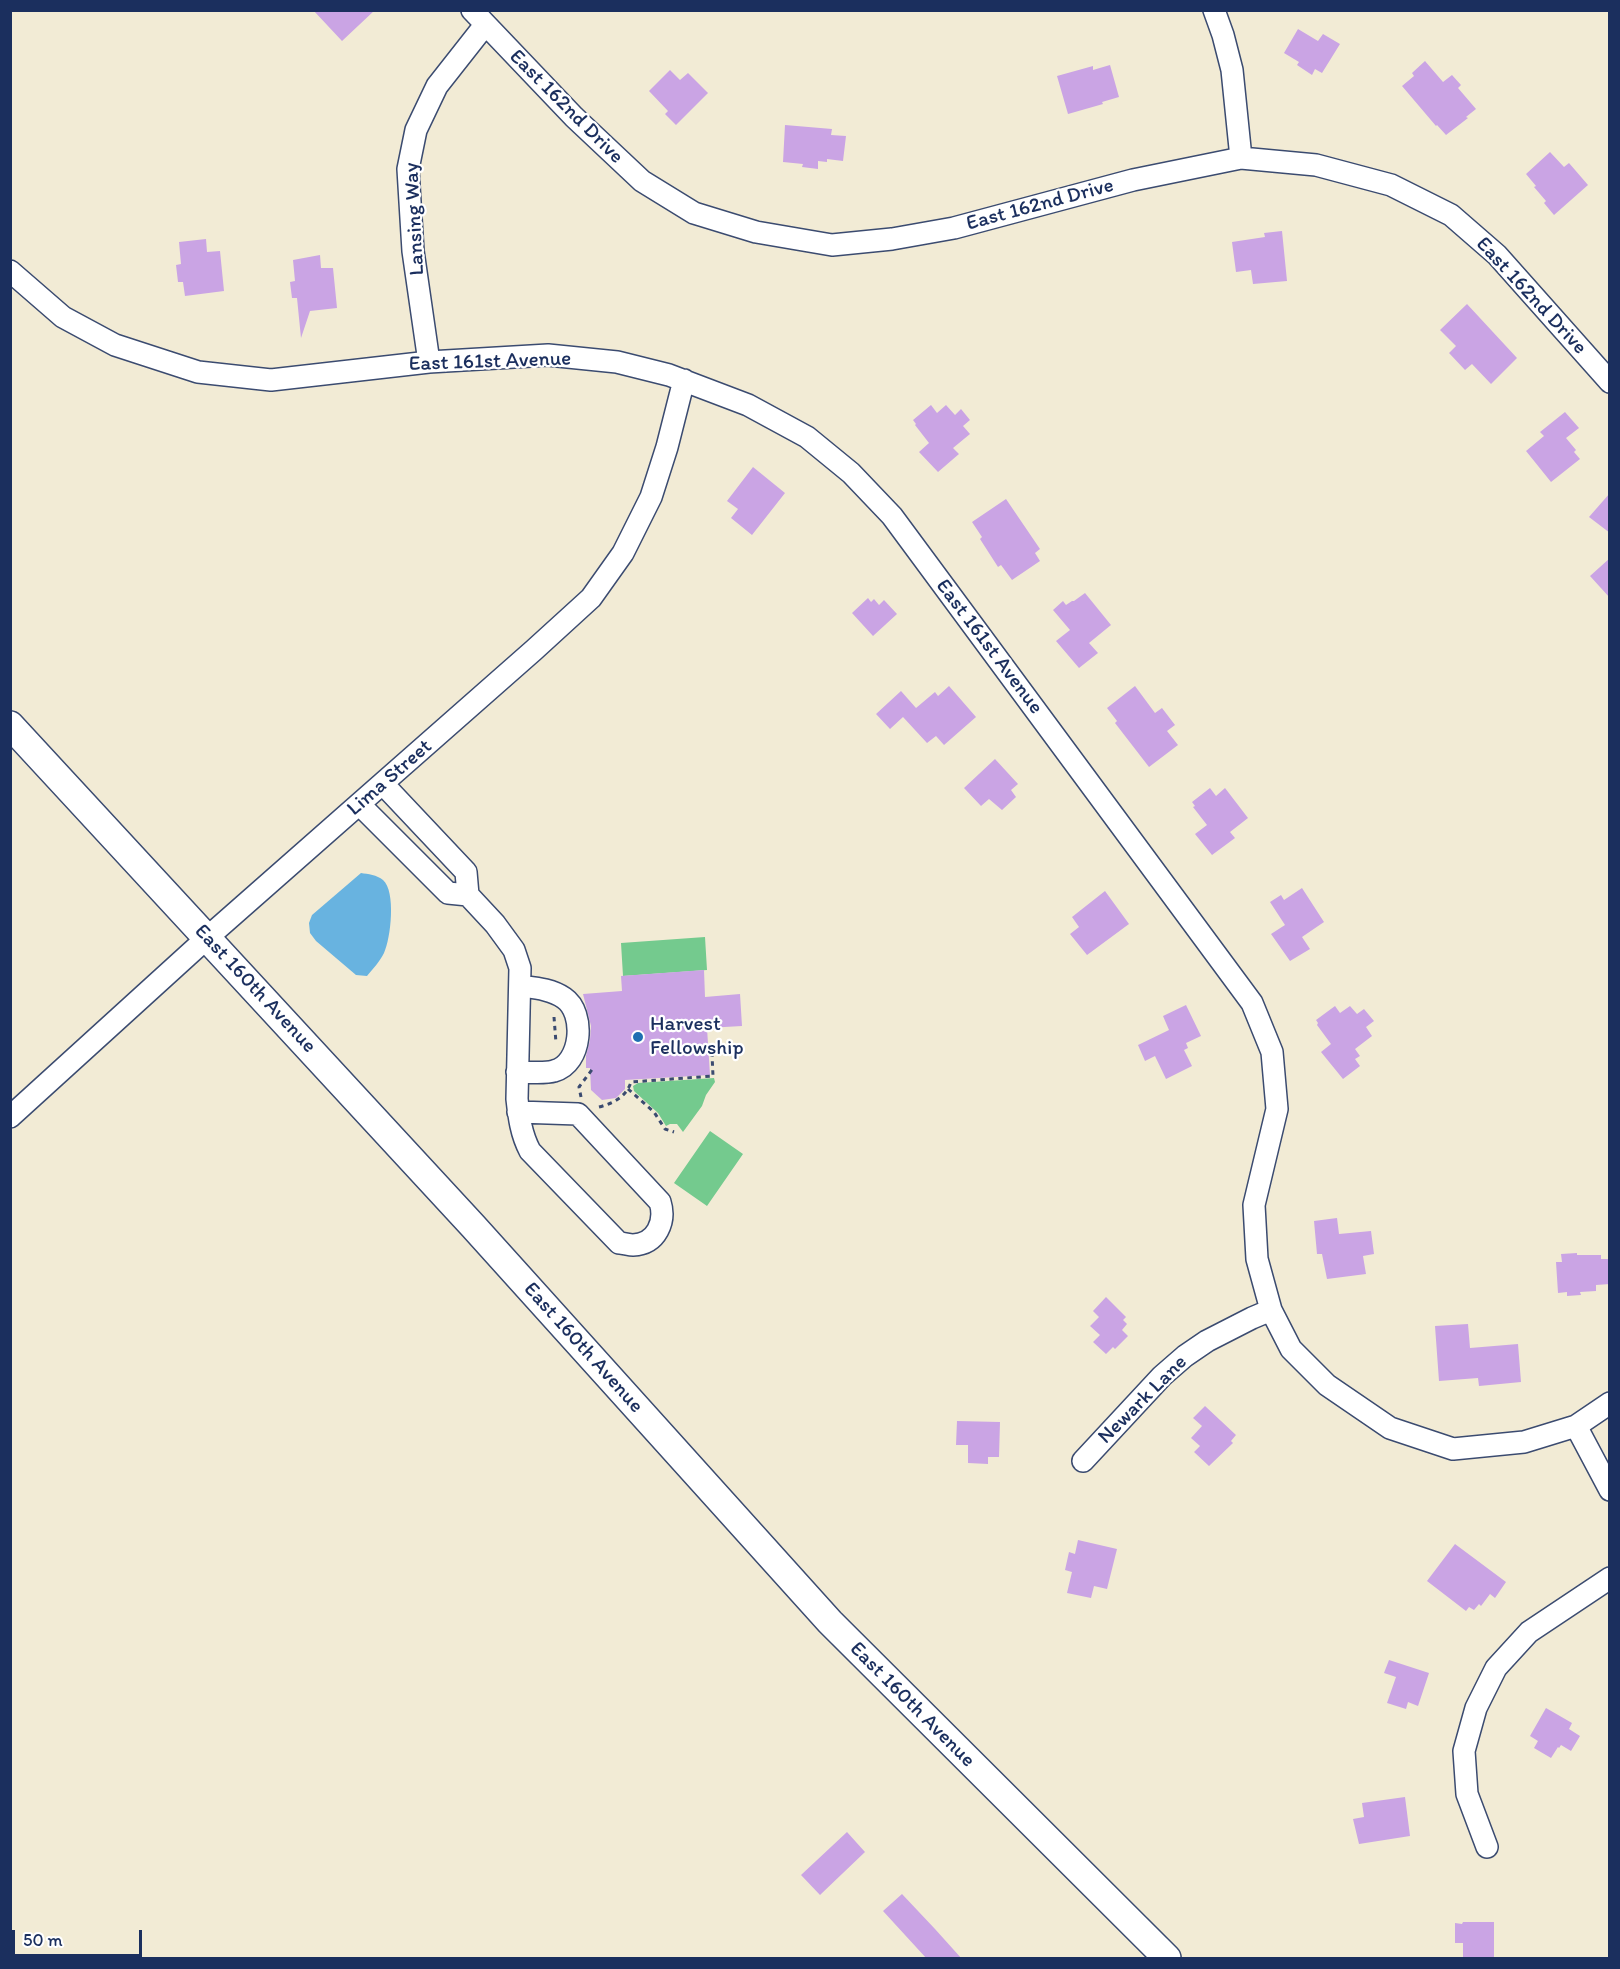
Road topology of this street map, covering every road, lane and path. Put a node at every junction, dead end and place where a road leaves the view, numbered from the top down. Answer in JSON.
{"nodes":[{"id":1,"x":1214,"y":10,"type":"edge"},
{"id":2,"x":478,"y":18,"type":"edge"},
{"id":3,"x":1241,"y":158,"type":"junction"},
{"id":4,"x":10,"y":271,"type":"edge"},
{"id":5,"x":429,"y":362,"type":"junction"},
{"id":6,"x":684,"y":380,"type":"junction"},
{"id":7,"x":1610,"y":382,"type":"edge"},
{"id":8,"x":10,"y":725,"type":"edge"},
{"id":9,"x":383,"y":784,"type":"junction"},
{"id":10,"x":359,"y":804,"type":"junction"},
{"id":11,"x":468,"y":895,"type":"junction"},
{"id":12,"x":208,"y":938,"type":"junction"},
{"id":13,"x":520,"y":986,"type":"junction"},
{"id":14,"x":554,"y":1012,"type":"dead end"},
{"id":15,"x":556,"y":1043,"type":"dead end"},
{"id":16,"x":727,"y":1053,"type":"dead end"},
{"id":17,"x":594,"y":1067,"type":"dead end"},
{"id":18,"x":518,"y":1072,"type":"junction"},
{"id":19,"x":628,"y":1089,"type":"junction"},
{"id":20,"x":582,"y":1101,"type":"dead end"},
{"id":21,"x":595,"y":1108,"type":"dead end"},
{"id":22,"x":519,"y":1112,"type":"junction"},
{"id":23,"x":10,"y":1117,"type":"edge"},
{"id":24,"x":674,"y":1132,"type":"dead end"},
{"id":25,"x":1271,"y":1310,"type":"junction"},
{"id":26,"x":1610,"y":1402,"type":"edge"},
{"id":27,"x":1576,"y":1426,"type":"junction"},
{"id":28,"x":1083,"y":1461,"type":"dead end"},
{"id":29,"x":1610,"y":1490,"type":"edge"},
{"id":30,"x":1610,"y":1578,"type":"edge"},
{"id":31,"x":1487,"y":1847,"type":"dead end"},
{"id":32,"x":1167,"y":1959,"type":"edge"}],
"edges":[{"from":1,"to":3,"type":"street"},
{"from":2,"to":3,"type":"street","name":"East 162nd Drive"},
{"from":2,"to":5,"type":"street","name":"Lansing Way"},
{"from":3,"to":7,"type":"street","name":"East 162nd Drive"},
{"from":4,"to":5,"type":"street","name":"East 161st Avenue"},
{"from":5,"to":6,"type":"street","name":"East 161st Avenue"},
{"from":6,"to":9,"type":"street","name":"Lima Street"},
{"from":6,"to":25,"type":"street","name":"East 161st Avenue"},
{"from":8,"to":12,"type":"main road","name":"East 160th Avenue"},
{"from":9,"to":10,"type":"street","name":"Lima Street"},
{"from":9,"to":11,"type":"street"},
{"from":10,"to":11,"type":"street"},
{"from":10,"to":12,"type":"street","name":"Lima Street"},
{"from":11,"to":13,"type":"street"},
{"from":12,"to":23,"type":"street","name":"Lima Street"},
{"from":12,"to":32,"type":"main road","name":"East 160th Avenue"},
{"from":13,"to":18,"type":"street"},
{"from":13,"to":18,"type":"street"},
{"from":14,"to":15,"type":"path"},
{"from":16,"to":19,"type":"path"},
{"from":17,"to":20,"type":"path"},
{"from":18,"to":22,"type":"street"},
{"from":19,"to":21,"type":"path"},
{"from":19,"to":24,"type":"path"},
{"from":22,"to":22,"type":"street"},
{"from":25,"to":27,"type":"street","name":"East 161st Avenue"},
{"from":25,"to":28,"type":"street","name":"Newark Lane"},
{"from":26,"to":27,"type":"street","name":"East 161st Avenue"},
{"from":27,"to":29,"type":"street"},
{"from":30,"to":31,"type":"street"}]}
